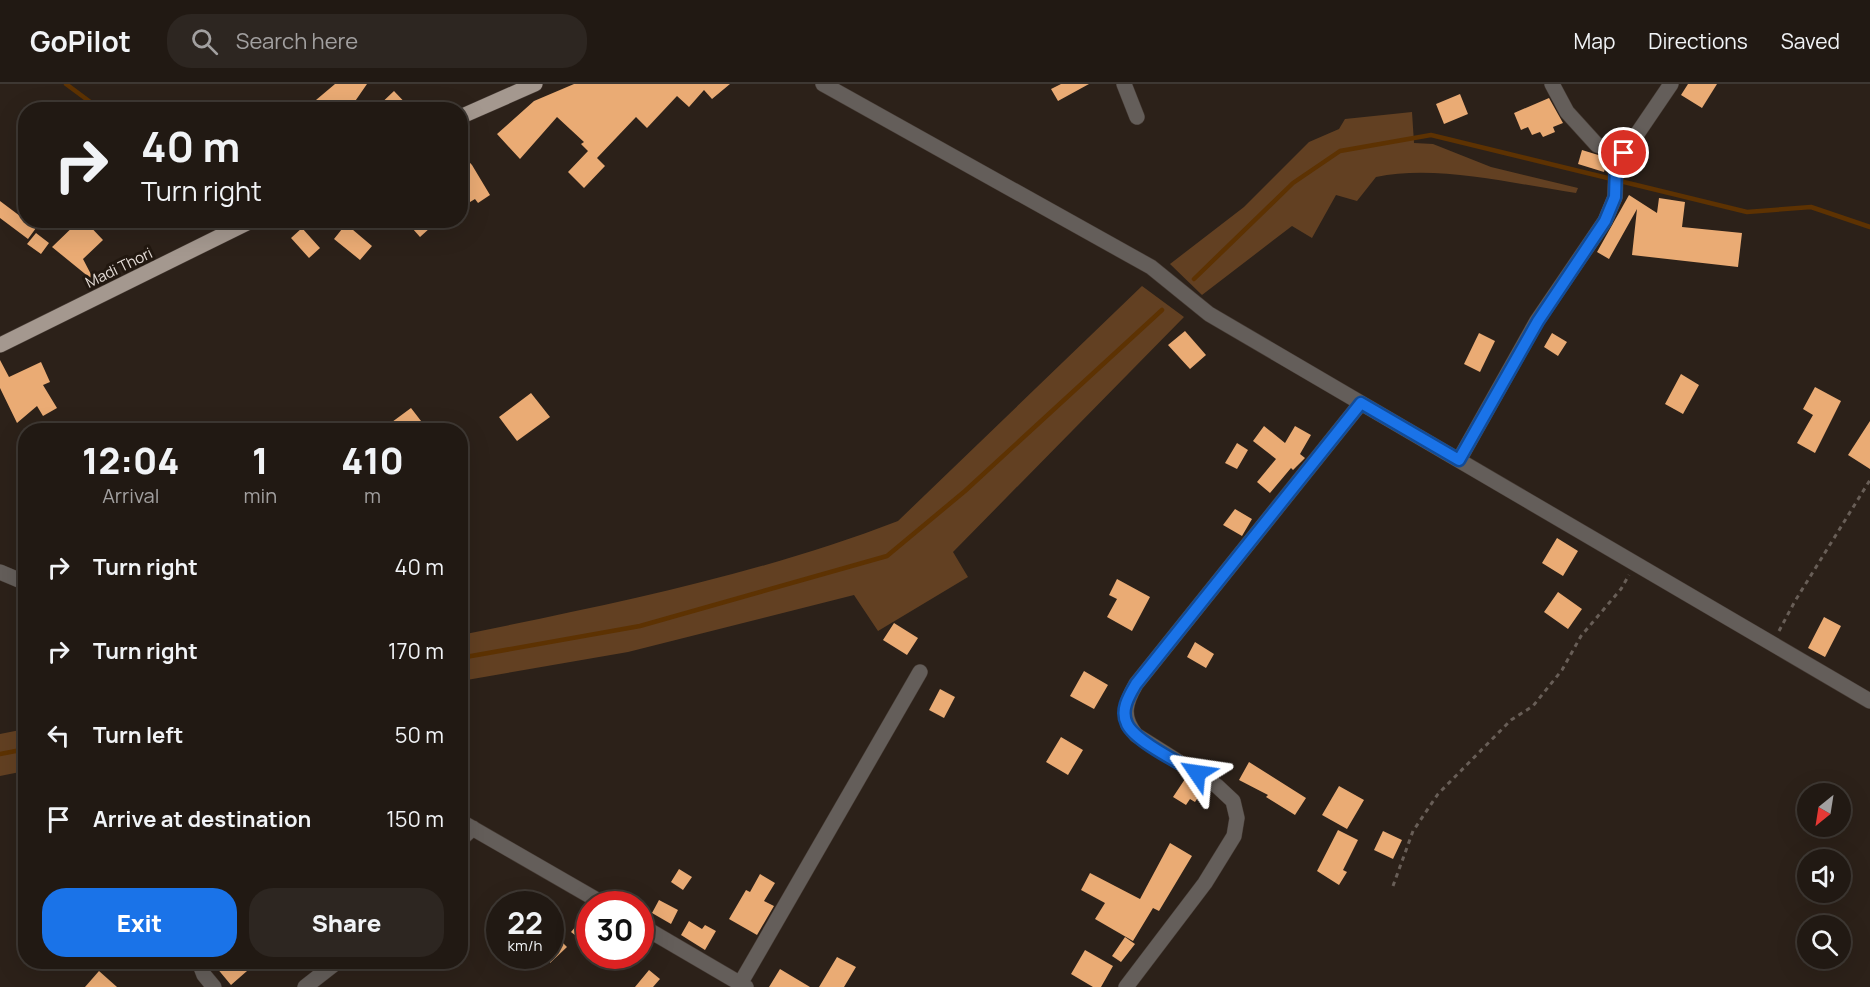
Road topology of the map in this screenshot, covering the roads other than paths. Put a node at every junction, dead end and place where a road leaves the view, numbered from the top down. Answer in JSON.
{"nodes":[{"id":1,"x":535,"y":84,"type":"edge"},
{"id":2,"x":823,"y":84,"type":"edge"},
{"id":3,"x":1125,"y":84,"type":"edge"},
{"id":4,"x":1552,"y":84,"type":"edge"},
{"id":5,"x":1665,"y":86,"type":"edge"},
{"id":6,"x":468,"y":113,"type":"edge"},
{"id":7,"x":1137,"y":117,"type":"dead end"},
{"id":8,"x":1620,"y":159,"type":"junction"},
{"id":9,"x":237,"y":228,"type":"edge"},
{"id":10,"x":0,"y":345,"type":"edge"},
{"id":11,"x":1361,"y":403,"type":"junction"},
{"id":12,"x":1459,"y":460,"type":"junction"},
{"id":13,"x":0,"y":572,"type":"edge"},
{"id":14,"x":18,"y":580,"type":"edge"},
{"id":15,"x":920,"y":672,"type":"dead end"},
{"id":16,"x":1870,"y":701,"type":"edge"},
{"id":17,"x":468,"y":825,"type":"edge"},
{"id":18,"x":582,"y":891,"type":"edge"},
{"id":19,"x":654,"y":934,"type":"edge"},
{"id":20,"x":202,"y":969,"type":"edge"},
{"id":21,"x":327,"y":969,"type":"edge"},
{"id":22,"x":743,"y":985,"type":"edge"},
{"id":23,"x":214,"y":987,"type":"edge"},
{"id":24,"x":305,"y":987,"type":"edge"},
{"id":25,"x":1126,"y":987,"type":"edge"}],
"edges":[{"from":1,"to":6,"type":"main road"},
{"from":2,"to":11,"type":"street"},
{"from":3,"to":7,"type":"street"},
{"from":4,"to":8,"type":"street"},
{"from":5,"to":8,"type":"street"},
{"from":8,"to":12,"type":"street"},
{"from":9,"to":10,"type":"main road","name":"Madi Thori"},
{"from":11,"to":12,"type":"street"},
{"from":11,"to":25,"type":"street"},
{"from":12,"to":16,"type":"street"},
{"from":13,"to":14,"type":"street"},
{"from":15,"to":22,"type":"street"},
{"from":17,"to":18,"type":"street"},
{"from":19,"to":22,"type":"street"},
{"from":20,"to":23,"type":"street"},
{"from":21,"to":24,"type":"street"}]}
